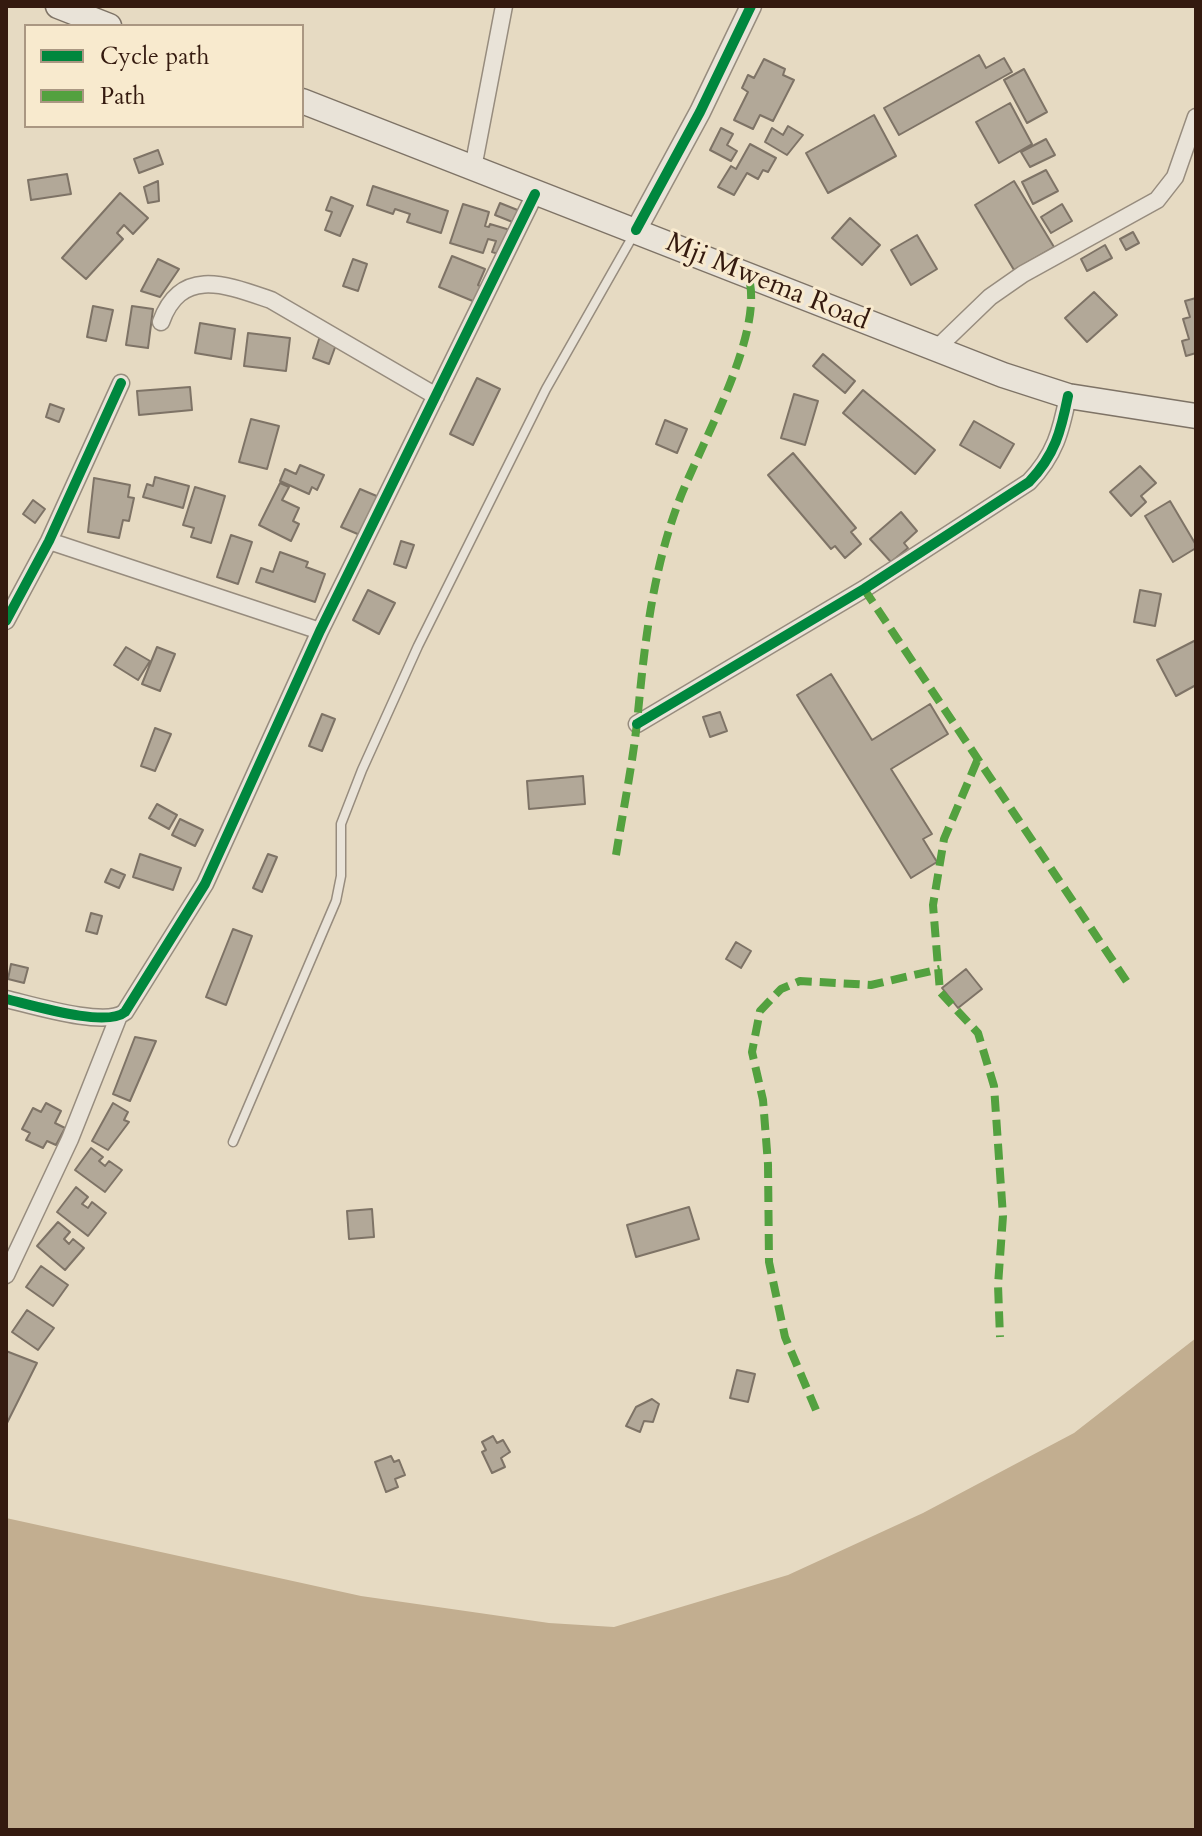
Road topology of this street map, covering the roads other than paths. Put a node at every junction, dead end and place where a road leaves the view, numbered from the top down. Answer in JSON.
{"nodes":[{"id":1,"x":58,"y":6,"type":"edge"},
{"id":2,"x":504,"y":6,"type":"edge"},
{"id":3,"x":751,"y":6,"type":"edge"},
{"id":4,"x":104,"y":24,"type":"edge"},
{"id":5,"x":304,"y":102,"type":"edge"},
{"id":6,"x":1196,"y":117,"type":"edge"},
{"id":7,"x":473,"y":168,"type":"junction"},
{"id":8,"x":535,"y":194,"type":"junction"},
{"id":9,"x":636,"y":230,"type":"junction"},
{"id":10,"x":161,"y":322,"type":"dead end"},
{"id":11,"x":935,"y":350,"type":"junction"},
{"id":12,"x":121,"y":383,"type":"dead end"},
{"id":13,"x":436,"y":396,"type":"junction"},
{"id":14,"x":1068,"y":396,"type":"junction"},
{"id":15,"x":1196,"y":416,"type":"edge"},
{"id":16,"x":49,"y":541,"type":"junction"},
{"id":17,"x":6,"y":621,"type":"edge"},
{"id":18,"x":320,"y":631,"type":"junction"},
{"id":19,"x":637,"y":724,"type":"dead end"},
{"id":20,"x":6,"y":999,"type":"edge"},
{"id":21,"x":118,"y":1018,"type":"junction"},
{"id":22,"x":233,"y":1142,"type":"dead end"},
{"id":23,"x":6,"y":1275,"type":"edge"}],
"edges":[{"from":1,"to":4,"type":"main road"},
{"from":2,"to":7,"type":"street"},
{"from":3,"to":9,"type":"street"},
{"from":5,"to":7,"type":"main road","name":"Mji Mwema Road"},
{"from":6,"to":11,"type":"street"},
{"from":7,"to":8,"type":"main road","name":"Mji Mwema Road"},
{"from":8,"to":9,"type":"main road","name":"Mji Mwema Road"},
{"from":8,"to":13,"type":"street"},
{"from":9,"to":11,"type":"main road","name":"Mji Mwema Road"},
{"from":9,"to":22,"type":"lane"},
{"from":10,"to":13,"type":"street"},
{"from":11,"to":14,"type":"main road","name":"Mji Mwema Road"},
{"from":12,"to":16,"type":"street"},
{"from":13,"to":18,"type":"street"},
{"from":14,"to":15,"type":"main road","name":"Mji Mwema Road"},
{"from":14,"to":19,"type":"street"},
{"from":16,"to":17,"type":"street"},
{"from":16,"to":18,"type":"street"},
{"from":18,"to":21,"type":"street"},
{"from":20,"to":21,"type":"street"},
{"from":21,"to":23,"type":"street"}]}
